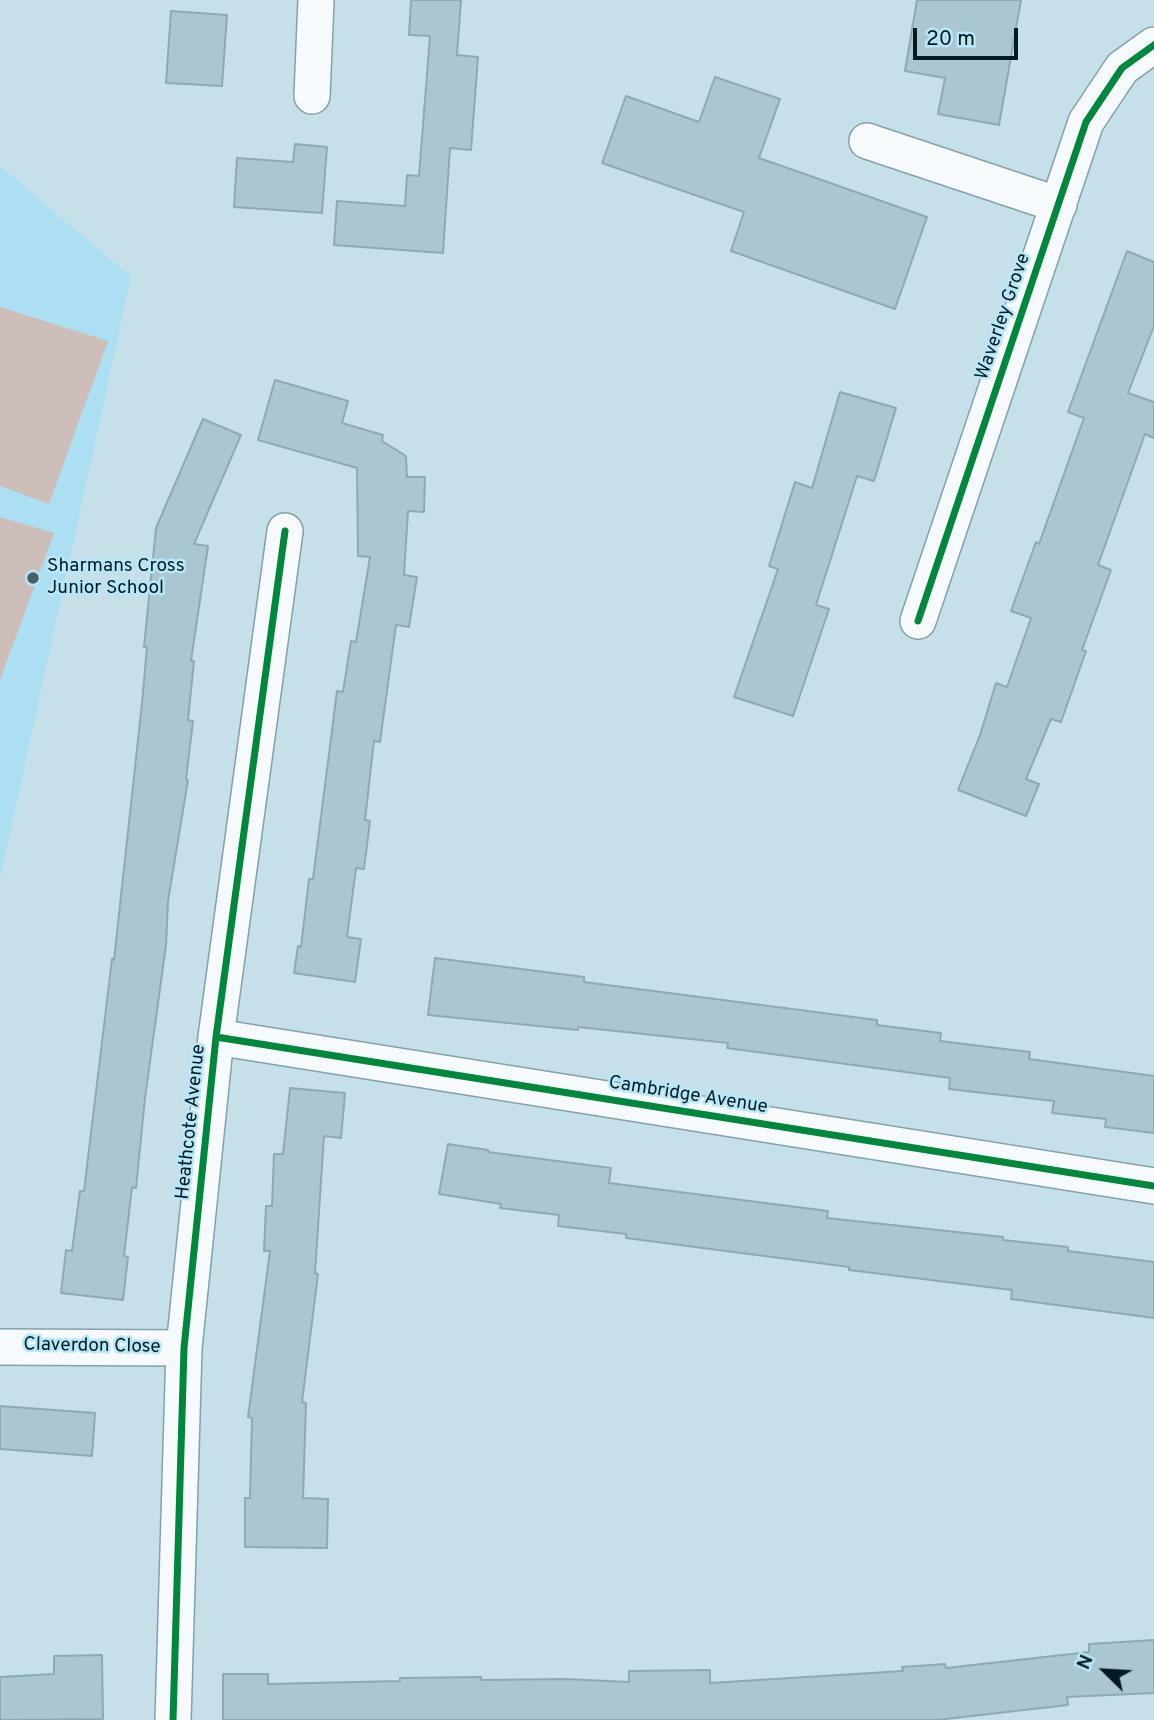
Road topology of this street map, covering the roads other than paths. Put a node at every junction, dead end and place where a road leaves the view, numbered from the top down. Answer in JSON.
{"nodes":[{"id":1,"x":316,"y":0,"type":"edge"},
{"id":2,"x":1154,"y":45,"type":"edge"},
{"id":3,"x":312,"y":96,"type":"dead end"},
{"id":4,"x":867,"y":141,"type":"dead end"},
{"id":5,"x":1059,"y":205,"type":"junction"},
{"id":6,"x":285,"y":531,"type":"dead end"},
{"id":7,"x":918,"y":621,"type":"dead end"},
{"id":8,"x":216,"y":1037,"type":"junction"},
{"id":9,"x":1154,"y":1186,"type":"edge"},
{"id":10,"x":0,"y":1347,"type":"edge"},
{"id":11,"x":184,"y":1348,"type":"junction"},
{"id":12,"x":173,"y":1720,"type":"edge"}],
"edges":[{"from":1,"to":3,"type":"street"},
{"from":2,"to":5,"type":"street","name":"Waverley Grove"},
{"from":4,"to":5,"type":"street"},
{"from":5,"to":7,"type":"street","name":"Waverley Grove"},
{"from":6,"to":8,"type":"street","name":"Heathcote Avenue"},
{"from":8,"to":9,"type":"street","name":"Cambridge Avenue"},
{"from":8,"to":11,"type":"street","name":"Heathcote Avenue"},
{"from":10,"to":11,"type":"street","name":"Claverdon Close"},
{"from":11,"to":12,"type":"street","name":"Heathcote Avenue"}]}
